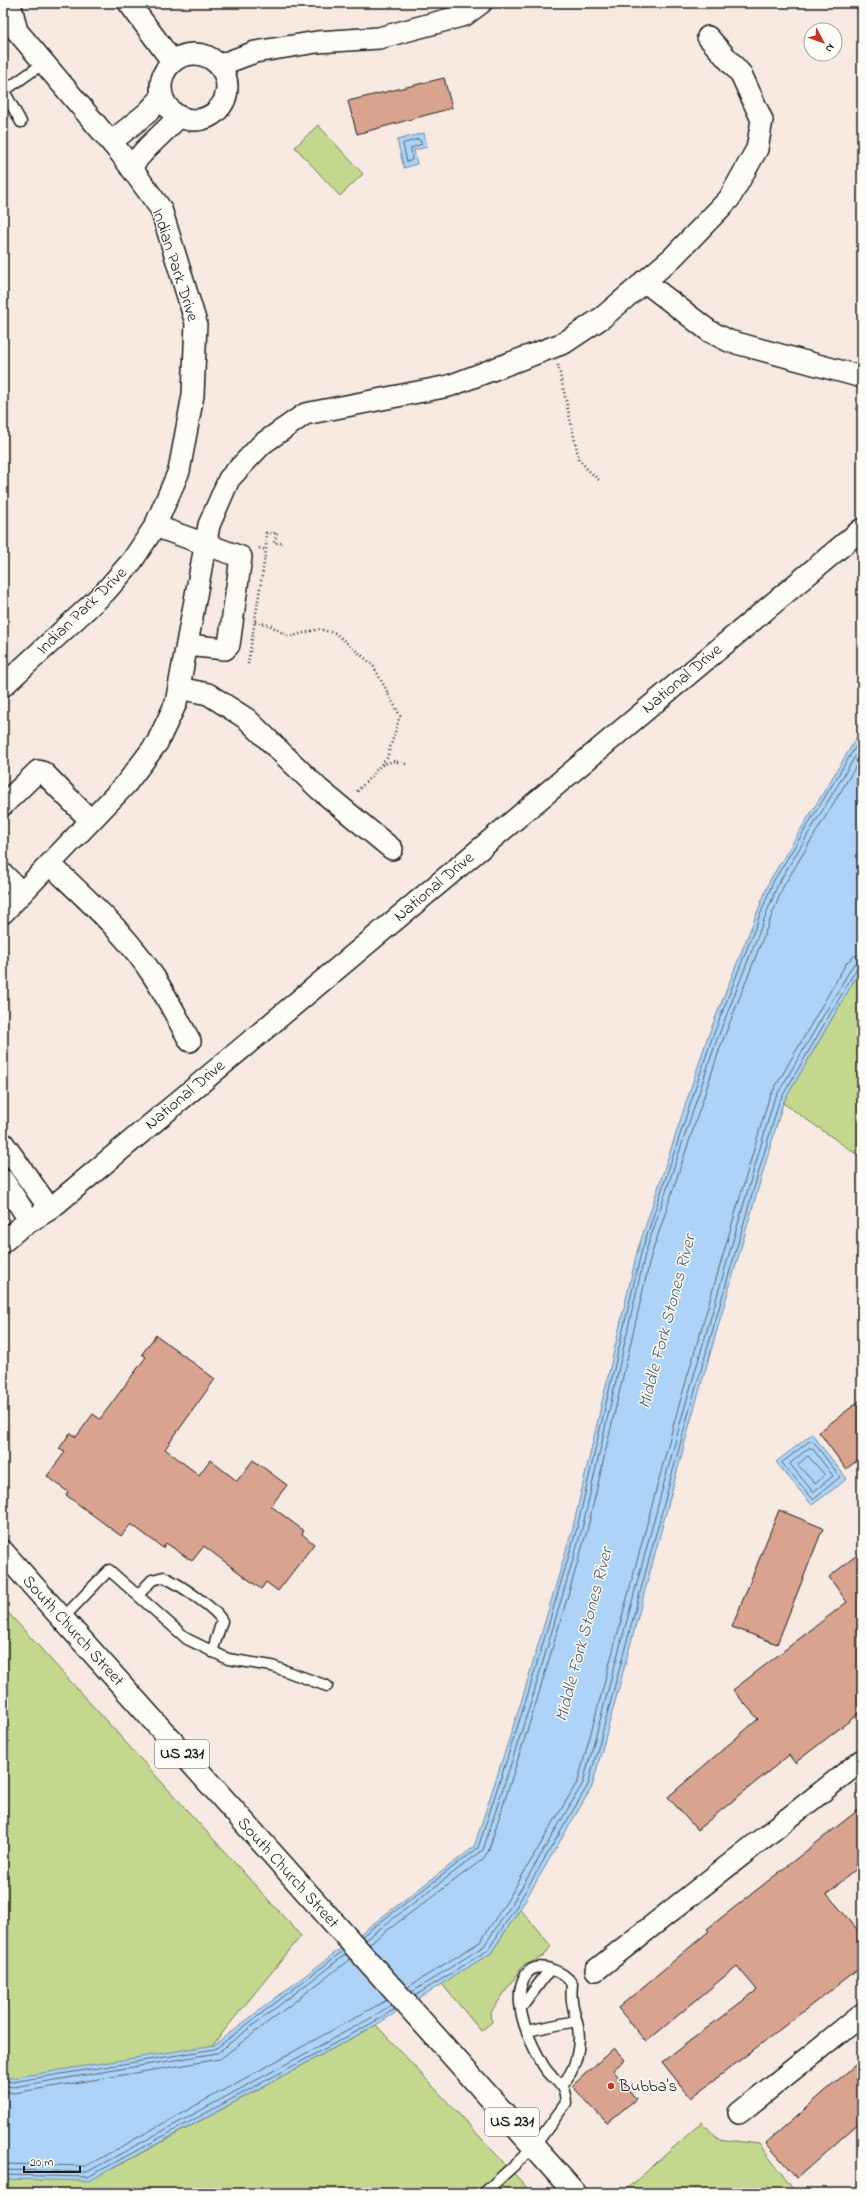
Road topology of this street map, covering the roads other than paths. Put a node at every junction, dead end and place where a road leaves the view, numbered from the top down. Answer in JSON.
{"nodes":[{"id":1,"x":10,"y":3,"type":"edge"},
{"id":2,"x":129,"y":3,"type":"edge"},
{"id":3,"x":481,"y":3,"type":"edge"},
{"id":4,"x":708,"y":37,"type":"dead end"},
{"id":5,"x":172,"y":61,"type":"junction"},
{"id":6,"x":44,"y":63,"type":"junction"},
{"id":7,"x":220,"y":65,"type":"junction"},
{"id":8,"x":4,"y":90,"type":"edge"},
{"id":9,"x":162,"y":97,"type":"junction"},
{"id":10,"x":179,"y":118,"type":"junction"},
{"id":11,"x":21,"y":122,"type":"dead end"},
{"id":12,"x":111,"y":142,"type":"junction"},
{"id":13,"x":130,"y":167,"type":"junction"},
{"id":14,"x":644,"y":281,"type":"junction"},
{"id":15,"x":862,"y":377,"type":"edge"},
{"id":16,"x":155,"y":526,"type":"junction"},
{"id":17,"x":862,"y":529,"type":"edge"},
{"id":18,"x":206,"y":545,"type":"junction"},
{"id":19,"x":187,"y":645,"type":"junction"},
{"id":20,"x":4,"y":683,"type":"edge"},
{"id":21,"x":179,"y":688,"type":"junction"},
{"id":22,"x":3,"y":805,"type":"edge"},
{"id":23,"x":91,"y":821,"type":"junction"},
{"id":24,"x":392,"y":849,"type":"dead end"},
{"id":25,"x":50,"y":864,"type":"junction"},
{"id":26,"x":3,"y":874,"type":"edge"},
{"id":27,"x":22,"y":893,"type":"junction"},
{"id":28,"x":3,"y":913,"type":"edge"},
{"id":29,"x":190,"y":1041,"type":"dead end"},
{"id":30,"x":3,"y":1143,"type":"edge"},
{"id":31,"x":3,"y":1180,"type":"edge"},
{"id":32,"x":50,"y":1209,"type":"junction"},
{"id":33,"x":30,"y":1221,"type":"junction"},
{"id":34,"x":3,"y":1242,"type":"edge"},
{"id":35,"x":3,"y":1552,"type":"edge"},
{"id":36,"x":138,"y":1595,"type":"junction"},
{"id":37,"x":62,"y":1619,"type":"junction"},
{"id":38,"x":212,"y":1652,"type":"junction"},
{"id":39,"x":327,"y":1686,"type":"dead end"},
{"id":40,"x":862,"y":1760,"type":"edge"},
{"id":41,"x":550,"y":1969,"type":"junction"},
{"id":42,"x":596,"y":1970,"type":"dead end"},
{"id":43,"x":521,"y":2008,"type":"junction"},
{"id":44,"x":862,"y":2014,"type":"edge"},
{"id":45,"x":576,"y":2021,"type":"junction"},
{"id":46,"x":527,"y":2031,"type":"junction"},
{"id":47,"x":562,"y":2084,"type":"junction"},
{"id":48,"x":739,"y":2113,"type":"dead end"},
{"id":49,"x":534,"y":2147,"type":"junction"},
{"id":50,"x":484,"y":2193,"type":"edge"},
{"id":51,"x":575,"y":2193,"type":"edge"}],
"edges":[{"from":1,"to":6,"type":"street","name":"Indian Park Drive"},
{"from":2,"to":5,"type":"street"},
{"from":3,"to":7,"type":"street"},
{"from":4,"to":14,"type":"street"},
{"from":5,"to":7,"type":"street"},
{"from":5,"to":9,"type":"street"},
{"from":6,"to":8,"type":"lane"},
{"from":6,"to":12,"type":"street","name":"Indian Park Drive"},
{"from":7,"to":10,"type":"street"},
{"from":8,"to":11,"type":"lane"},
{"from":9,"to":10,"type":"street"},
{"from":9,"to":12,"type":"street"},
{"from":10,"to":13,"type":"street"},
{"from":12,"to":13,"type":"street","name":"Indian Park Drive"},
{"from":13,"to":16,"type":"street","name":"Indian Park Drive"},
{"from":14,"to":15,"type":"street"},
{"from":14,"to":18,"type":"street"},
{"from":16,"to":18,"type":"street"},
{"from":16,"to":20,"type":"street","name":"Indian Park Drive"},
{"from":17,"to":32,"type":"street","name":"National Drive"},
{"from":18,"to":19,"type":"street"},
{"from":18,"to":19,"type":"street"},
{"from":19,"to":21,"type":"street"},
{"from":21,"to":23,"type":"street"},
{"from":21,"to":24,"type":"street"},
{"from":22,"to":23,"type":"street"},
{"from":23,"to":25,"type":"street"},
{"from":25,"to":27,"type":"street"},
{"from":25,"to":29,"type":"street"},
{"from":26,"to":27,"type":"street"},
{"from":27,"to":28,"type":"street"},
{"from":30,"to":32,"type":"street"},
{"from":31,"to":33,"type":"street"},
{"from":32,"to":33,"type":"street","name":"National Drive"},
{"from":33,"to":34,"type":"street","name":"National Drive"},
{"from":35,"to":37,"type":"highway","name":"South Church Street","number":"US 231"},
{"from":36,"to":37,"type":"lane"},
{"from":36,"to":38,"type":"lane"},
{"from":36,"to":38,"type":"lane"},
{"from":37,"to":49,"type":"highway","name":"South Church Street","number":"US 231"},
{"from":38,"to":39,"type":"lane"},
{"from":40,"to":42,"type":"street"},
{"from":41,"to":43,"type":"lane"},
{"from":41,"to":43,"type":"lane"},
{"from":41,"to":45,"type":"lane"},
{"from":43,"to":46,"type":"lane"},
{"from":44,"to":48,"type":"street"},
{"from":45,"to":46,"type":"lane"},
{"from":45,"to":47,"type":"lane"},
{"from":46,"to":47,"type":"lane"},
{"from":47,"to":49,"type":"lane"},
{"from":49,"to":50,"type":"lane"},
{"from":49,"to":51,"type":"highway","name":"South Church Street","number":"US 231"}]}
